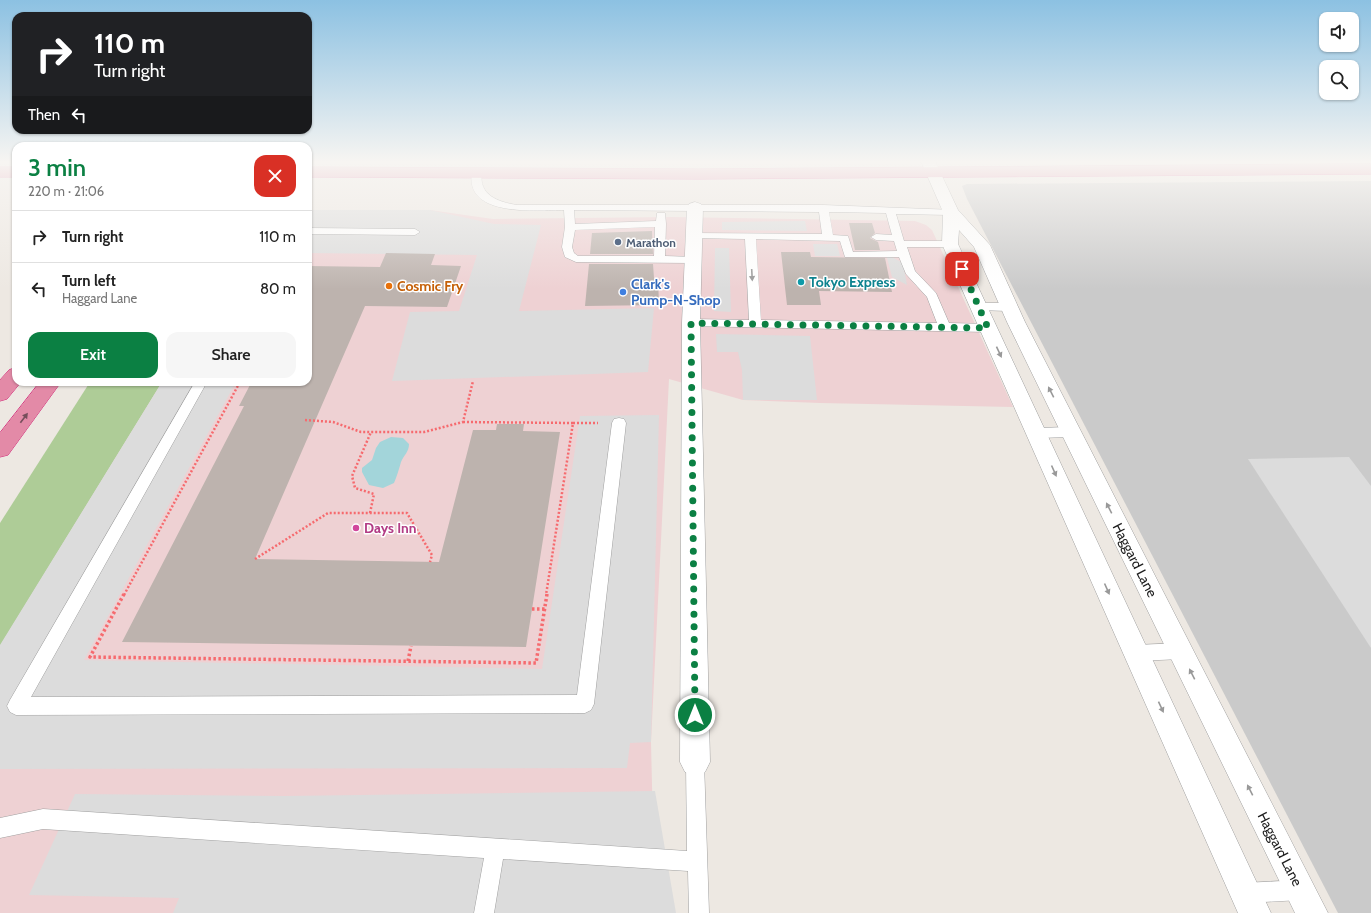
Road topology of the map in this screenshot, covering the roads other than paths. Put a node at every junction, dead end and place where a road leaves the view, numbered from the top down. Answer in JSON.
{"nodes":[{"id":1,"x":498,"y":204,"type":"edge"},
{"id":2,"x":946,"y":204,"type":"edge"},
{"id":3,"x":569,"y":207,"type":"junction"},
{"id":4,"x":662,"y":207,"type":"junction"},
{"id":5,"x":695,"y":207,"type":"junction"},
{"id":6,"x":824,"y":208,"type":"junction"},
{"id":7,"x":890,"y":210,"type":"junction"},
{"id":8,"x":950,"y":212,"type":"junction"},
{"id":9,"x":661,"y":224,"type":"junction"},
{"id":10,"x":570,"y":227,"type":"junction"},
{"id":11,"x":312,"y":231,"type":"edge"},
{"id":12,"x":416,"y":232,"type":"dead end"},
{"id":13,"x":694,"y":235,"type":"junction"},
{"id":14,"x":750,"y":236,"type":"junction"},
{"id":15,"x":828,"y":237,"type":"junction"},
{"id":16,"x":876,"y":237,"type":"dead end"},
{"id":17,"x":950,"y":244,"type":"junction"},
{"id":18,"x":901,"y":245,"type":"junction"},
{"id":19,"x":659,"y":260,"type":"junction"},
{"id":20,"x":693,"y":260,"type":"junction"},
{"id":21,"x":1009,"y":307,"type":"junction"},
{"id":22,"x":984,"y":318,"type":"junction"},
{"id":23,"x":691,"y":323,"type":"junction"},
{"id":24,"x":754,"y":324,"type":"junction"},
{"id":25,"x":944,"y":327,"type":"junction"},
{"id":26,"x":12,"y":380,"type":"edge"},
{"id":27,"x":48,"y":386,"type":"edge"},
{"id":28,"x":199,"y":386,"type":"edge"},
{"id":29,"x":0,"y":394,"type":"edge"},
{"id":30,"x":619,"y":423,"type":"dead end"},
{"id":31,"x":1071,"y":432,"type":"junction"},
{"id":32,"x":1036,"y":433,"type":"junction"},
{"id":33,"x":0,"y":449,"type":"edge"},
{"id":34,"x":1181,"y":651,"type":"junction"},
{"id":35,"x":1137,"y":653,"type":"junction"},
{"id":36,"x":695,"y":762,"type":"joint"},
{"id":37,"x":0,"y":828,"type":"edge"},
{"id":38,"x":494,"y":850,"type":"junction"},
{"id":39,"x":698,"y":862,"type":"junction"},
{"id":40,"x":1300,"y":890,"type":"junction"},
{"id":41,"x":1251,"y":903,"type":"edge"},
{"id":42,"x":484,"y":913,"type":"edge"},
{"id":43,"x":699,"y":913,"type":"edge"},
{"id":44,"x":1312,"y":913,"type":"edge"}],
"edges":[{"from":1,"to":3,"type":"lane"},
{"from":2,"to":8,"type":"street","name":"Haggard Lane"},
{"from":3,"to":4,"type":"lane"},
{"from":3,"to":10,"type":"lane"},
{"from":4,"to":5,"type":"lane"},
{"from":4,"to":9,"type":"lane"},
{"from":5,"to":6,"type":"lane"},
{"from":5,"to":13,"type":"street"},
{"from":6,"to":7,"type":"lane"},
{"from":6,"to":15,"type":"lane"},
{"from":7,"to":8,"type":"lane"},
{"from":7,"to":18,"type":"lane"},
{"from":8,"to":17,"type":"street","name":"Haggard Lane"},
{"from":8,"to":21,"type":"street","name":"Haggard Lane"},
{"from":9,"to":10,"type":"lane"},
{"from":9,"to":19,"type":"lane"},
{"from":10,"to":19,"type":"lane"},
{"from":11,"to":12,"type":"lane"},
{"from":13,"to":14,"type":"lane"},
{"from":13,"to":20,"type":"street"},
{"from":14,"to":15,"type":"lane"},
{"from":14,"to":24,"type":"lane","one_way":true},
{"from":15,"to":18,"type":"lane"},
{"from":16,"to":18,"type":"lane"},
{"from":17,"to":18,"type":"lane"},
{"from":17,"to":22,"type":"street","name":"Haggard Lane"},
{"from":18,"to":25,"type":"lane"},
{"from":19,"to":20,"type":"lane"},
{"from":20,"to":23,"type":"street"},
{"from":21,"to":22,"type":"lane"},
{"from":31,"to":21,"type":"street","name":"Haggard Lane","one_way":true},
{"from":22,"to":25,"type":"lane"},
{"from":22,"to":32,"type":"street","name":"Haggard Lane","one_way":true},
{"from":23,"to":24,"type":"lane"},
{"from":23,"to":36,"type":"street"},
{"from":24,"to":25,"type":"lane"},
{"from":26,"to":29,"type":"highway"},
{"from":33,"to":27,"type":"highway","one_way":true},
{"from":28,"to":30,"type":"lane"},
{"from":31,"to":32,"type":"lane"},
{"from":34,"to":31,"type":"street","name":"Haggard Lane","one_way":true},
{"from":32,"to":35,"type":"street","name":"Haggard Lane","one_way":true},
{"from":34,"to":35,"type":"lane"},
{"from":40,"to":34,"type":"street","name":"Haggard Lane","one_way":true},
{"from":35,"to":41,"type":"street","name":"Haggard Lane","one_way":true},
{"from":36,"to":39,"type":"lane"},
{"from":37,"to":38,"type":"lane"},
{"from":38,"to":39,"type":"lane"},
{"from":38,"to":42,"type":"lane"},
{"from":39,"to":43,"type":"lane"},
{"from":40,"to":41,"type":"lane"},
{"from":40,"to":44,"type":"street","name":"Haggard Lane"}]}
